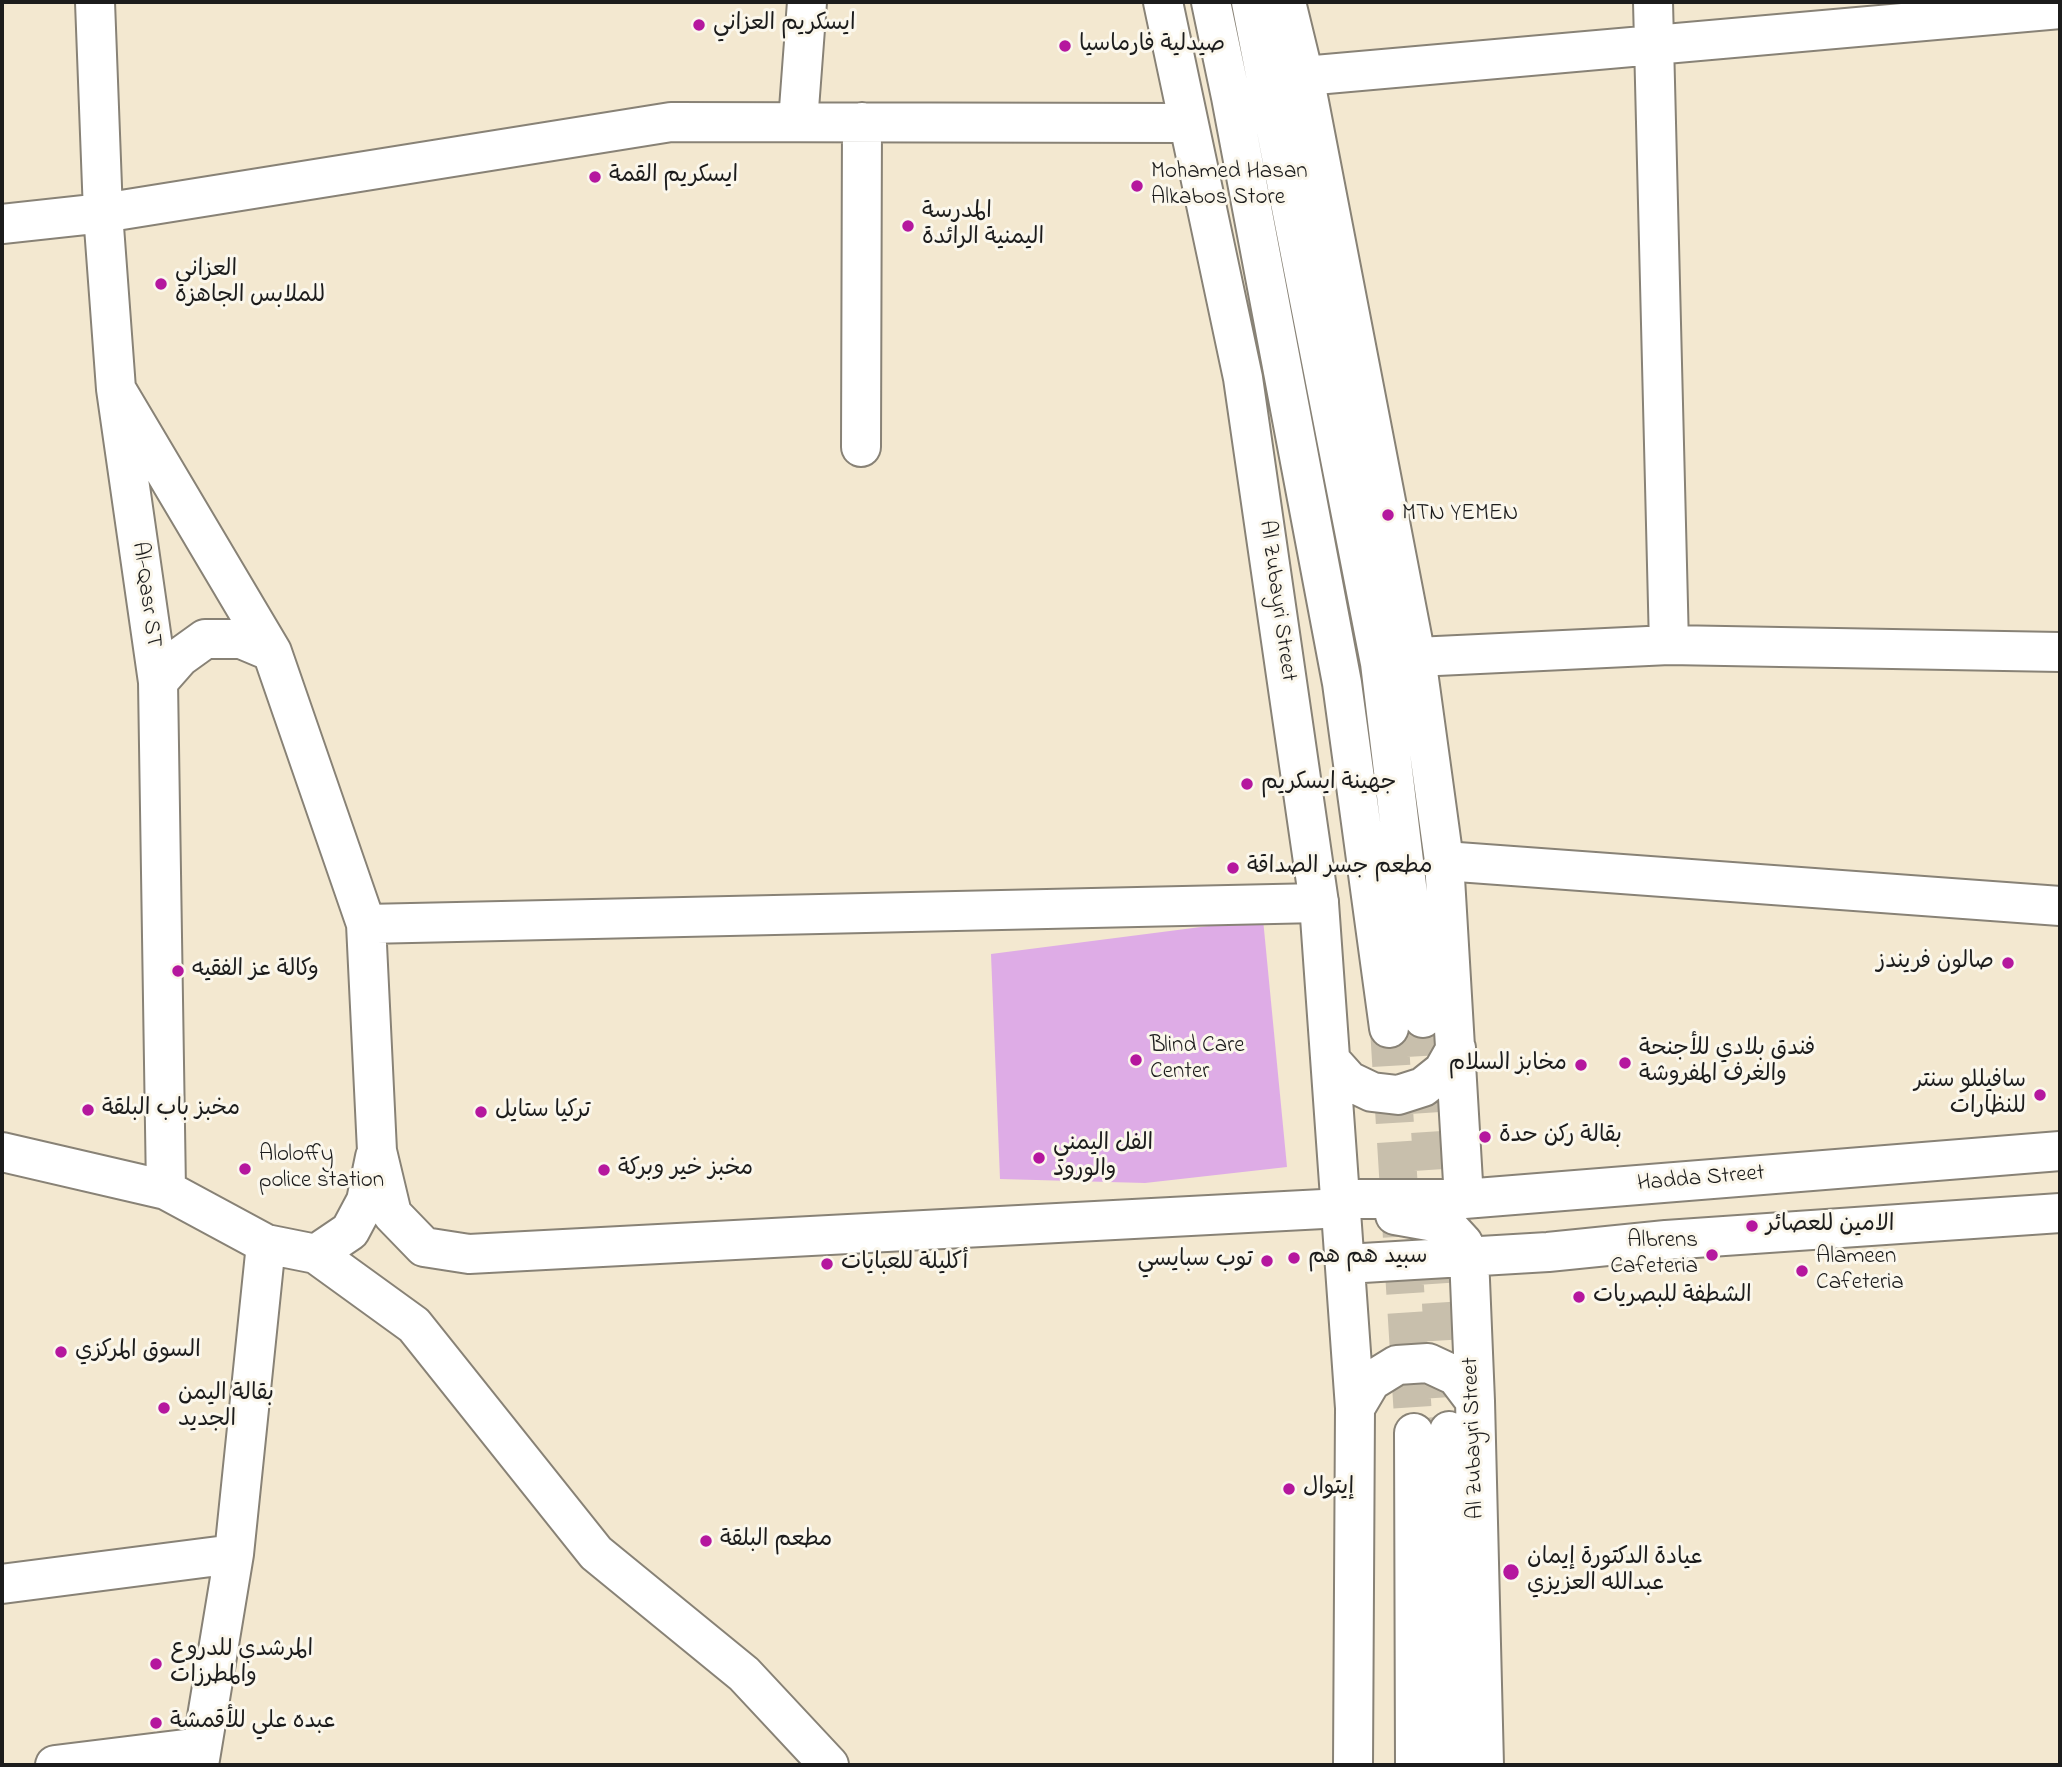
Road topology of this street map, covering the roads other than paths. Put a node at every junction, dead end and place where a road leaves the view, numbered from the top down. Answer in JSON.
{"nodes":[{"id":1,"x":95,"y":2,"type":"edge"},
{"id":2,"x":807,"y":2,"type":"edge"},
{"id":3,"x":1163,"y":2,"type":"edge"},
{"id":4,"x":1211,"y":2,"type":"edge"},
{"id":5,"x":1251,"y":2,"type":"edge"},
{"id":6,"x":1286,"y":2,"type":"edge"},
{"id":7,"x":1653,"y":2,"type":"edge"},
{"id":8,"x":2060,"y":9,"type":"edge"},
{"id":9,"x":1653,"y":46,"type":"junction"},
{"id":10,"x":1304,"y":76,"type":"junction"},
{"id":11,"x":798,"y":122,"type":"junction"},
{"id":12,"x":862,"y":122,"type":"junction"},
{"id":13,"x":1188,"y":123,"type":"junction"},
{"id":14,"x":103,"y":213,"type":"junction"},
{"id":15,"x":2,"y":224,"type":"edge"},
{"id":16,"x":116,"y":389,"type":"junction"},
{"id":17,"x":861,"y":447,"type":"dead end"},
{"id":18,"x":1669,"y":645,"type":"junction"},
{"id":19,"x":272,"y":652,"type":"junction"},
{"id":20,"x":2060,"y":652,"type":"edge"},
{"id":21,"x":1416,"y":657,"type":"junction"},
{"id":22,"x":158,"y":682,"type":"junction"},
{"id":23,"x":1444,"y":861,"type":"junction"},
{"id":24,"x":1319,"y":903,"type":"junction"},
{"id":25,"x":2060,"y":906,"type":"edge"},
{"id":26,"x":366,"y":924,"type":"junction"},
{"id":27,"x":1456,"y":1048,"type":"junction"},
{"id":28,"x":1332,"y":1062,"type":"junction"},
{"id":29,"x":377,"y":1151,"type":"junction"},
{"id":30,"x":2060,"y":1151,"type":"edge"},
{"id":31,"x":2,"y":1152,"type":"edge"},
{"id":32,"x":166,"y":1190,"type":"junction"},
{"id":33,"x":1464,"y":1199,"type":"junction"},
{"id":34,"x":1342,"y":1203,"type":"junction"},
{"id":35,"x":2060,"y":1213,"type":"edge"},
{"id":36,"x":266,"y":1244,"type":"junction"},
{"id":37,"x":316,"y":1254,"type":"junction"},
{"id":38,"x":1469,"y":1256,"type":"junction"},
{"id":39,"x":1346,"y":1264,"type":"junction"},
{"id":40,"x":1475,"y":1401,"type":"junction"},
{"id":41,"x":1355,"y":1408,"type":"junction"},
{"id":42,"x":234,"y":1554,"type":"junction"},
{"id":43,"x":2,"y":1584,"type":"edge"},
{"id":44,"x":200,"y":1756,"type":"edge"},
{"id":45,"x":55,"y":1765,"type":"edge"},
{"id":46,"x":829,"y":1765,"type":"edge"},
{"id":47,"x":1353,"y":1765,"type":"edge"},
{"id":48,"x":1415,"y":1765,"type":"edge"},
{"id":49,"x":1452,"y":1765,"type":"edge"},
{"id":50,"x":1484,"y":1765,"type":"edge"}],
"edges":[{"from":1,"to":14,"type":"street","name":"Al-Qasr ST"},
{"from":2,"to":11,"type":"street"},
{"from":3,"to":13,"type":"street","name":"Al Zubayri Street"},
{"from":4,"to":5,"type":"street","name":"Al Zubayri Street"},
{"from":6,"to":10,"type":"street"},
{"from":7,"to":9,"type":"street"},
{"from":8,"to":9,"type":"street"},
{"from":9,"to":10,"type":"street"},
{"from":9,"to":18,"type":"street"},
{"from":10,"to":21,"type":"street"},
{"from":11,"to":12,"type":"street"},
{"from":11,"to":14,"type":"street"},
{"from":12,"to":13,"type":"street"},
{"from":12,"to":17,"type":"street"},
{"from":13,"to":24,"type":"street","name":"Al Zubayri Street"},
{"from":14,"to":15,"type":"street"},
{"from":14,"to":16,"type":"street","name":"Al-Qasr ST"},
{"from":16,"to":19,"type":"street"},
{"from":16,"to":22,"type":"street","name":"Al-Qasr ST"},
{"from":18,"to":20,"type":"street"},
{"from":18,"to":21,"type":"street"},
{"from":19,"to":22,"type":"street"},
{"from":19,"to":26,"type":"street"},
{"from":21,"to":23,"type":"street"},
{"from":22,"to":32,"type":"street","name":"Al-Qasr ST"},
{"from":23,"to":25,"type":"street"},
{"from":23,"to":27,"type":"street"},
{"from":24,"to":26,"type":"street"},
{"from":24,"to":28,"type":"street","name":"Al Zubayri Street"},
{"from":26,"to":29,"type":"street"},
{"from":27,"to":28,"type":"street"},
{"from":27,"to":33,"type":"street"},
{"from":28,"to":34,"type":"street","name":"Al Zubayri Street"},
{"from":29,"to":34,"type":"street"},
{"from":29,"to":37,"type":"street"},
{"from":30,"to":33,"type":"street","name":"Hadda Street"},
{"from":31,"to":32,"type":"street"},
{"from":32,"to":36,"type":"street"},
{"from":33,"to":34,"type":"street","name":"Hadda Street"},
{"from":34,"to":38,"type":"street"},
{"from":34,"to":39,"type":"street","name":"Al Zubayri Street"},
{"from":35,"to":38,"type":"street"},
{"from":36,"to":37,"type":"street"},
{"from":36,"to":42,"type":"street"},
{"from":37,"to":46,"type":"street"},
{"from":38,"to":39,"type":"street"},
{"from":38,"to":40,"type":"street","name":"Al Zubayri Street"},
{"from":39,"to":41,"type":"street","name":"Al Zubayri Street"},
{"from":40,"to":41,"type":"street"},
{"from":40,"to":50,"type":"street","name":"Al Zubayri Street"},
{"from":41,"to":47,"type":"street","name":"Al Zubayri Street"},
{"from":42,"to":43,"type":"street"},
{"from":42,"to":44,"type":"street"},
{"from":44,"to":45,"type":"street"},
{"from":48,"to":49,"type":"street","name":"Al Zubayri Street"}]}
